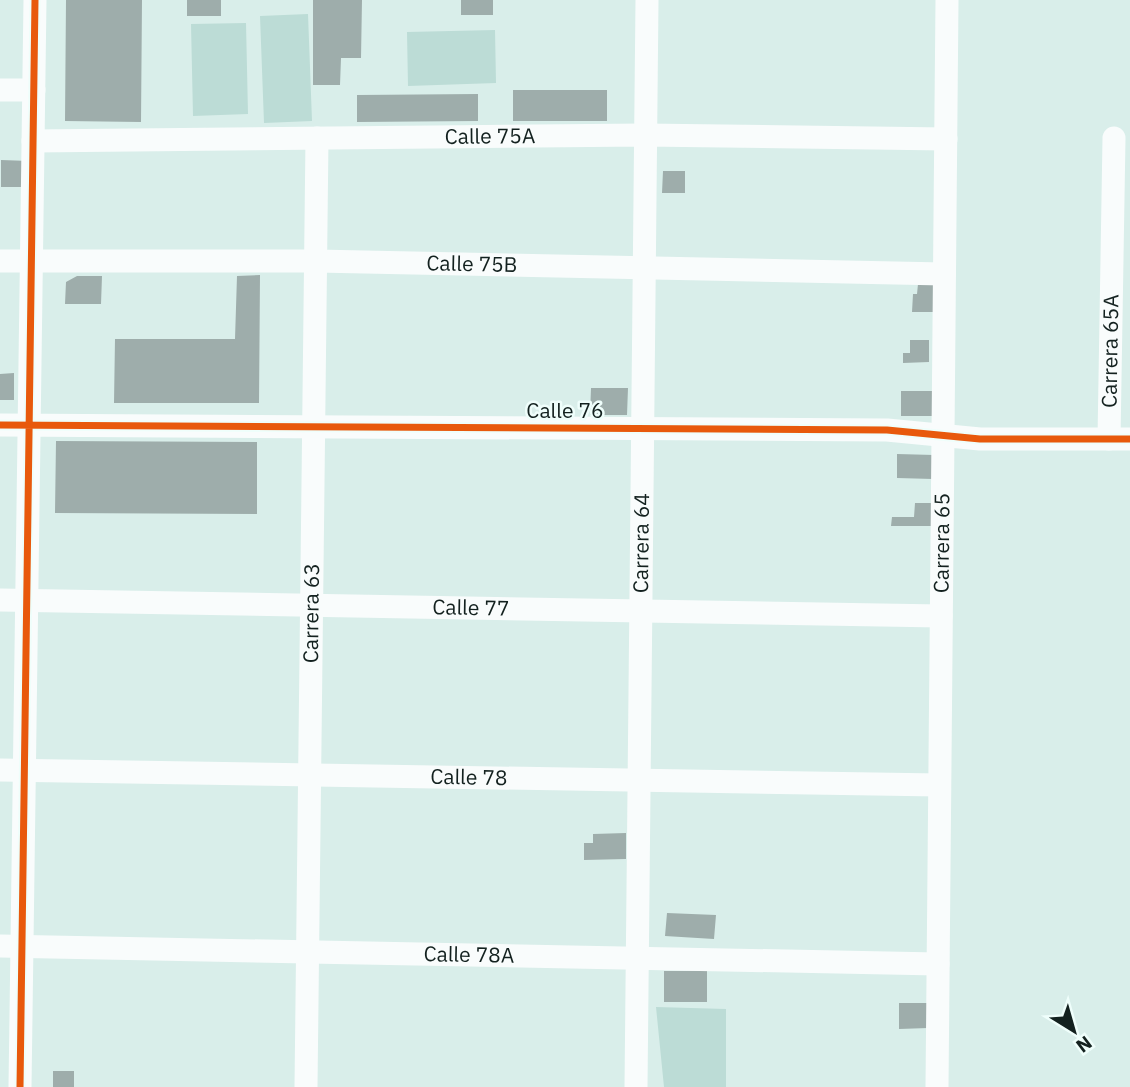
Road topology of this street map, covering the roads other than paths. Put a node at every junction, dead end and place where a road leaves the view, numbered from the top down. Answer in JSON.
{"nodes":[{"id":1,"x":35,"y":0,"type":"edge"},
{"id":2,"x":647,"y":0,"type":"edge"},
{"id":3,"x":947,"y":0,"type":"edge"},
{"id":4,"x":0,"y":90,"type":"edge"},
{"id":5,"x":34,"y":90,"type":"junction"},
{"id":6,"x":644,"y":135,"type":"junction"},
{"id":7,"x":317,"y":138,"type":"junction"},
{"id":8,"x":1114,"y":138,"type":"dead end"},
{"id":9,"x":946,"y":139,"type":"junction"},
{"id":10,"x":33,"y":141,"type":"junction"},
{"id":11,"x":0,"y":261,"type":"edge"},
{"id":12,"x":32,"y":261,"type":"junction"},
{"id":13,"x":316,"y":261,"type":"junction"},
{"id":14,"x":643,"y":268,"type":"junction"},
{"id":15,"x":944,"y":274,"type":"junction"},
{"id":16,"x":0,"y":425,"type":"edge"},
{"id":17,"x":29,"y":425,"type":"junction"},
{"id":18,"x":314,"y":427,"type":"junction"},
{"id":19,"x":641,"y":429,"type":"junction"},
{"id":20,"x":943,"y":435,"type":"junction"},
{"id":21,"x":1119,"y":439,"type":"edge"},
{"id":22,"x":0,"y":600,"type":"edge"},
{"id":23,"x":27,"y":600,"type":"junction"},
{"id":24,"x":312,"y":605,"type":"junction"},
{"id":25,"x":639,"y":611,"type":"junction"},
{"id":26,"x":940,"y":616,"type":"junction"},
{"id":27,"x":0,"y":771,"type":"edge"},
{"id":28,"x":24,"y":771,"type":"junction"},
{"id":29,"x":310,"y":775,"type":"junction"},
{"id":30,"x":638,"y":780,"type":"junction"},
{"id":31,"x":939,"y":785,"type":"junction"},
{"id":32,"x":11,"y":946,"type":"edge"},
{"id":33,"x":307,"y":952,"type":"junction"},
{"id":34,"x":637,"y":958,"type":"junction"},
{"id":35,"x":938,"y":964,"type":"junction"},
{"id":36,"x":20,"y":1087,"type":"edge"},
{"id":37,"x":306,"y":1087,"type":"edge"},
{"id":38,"x":636,"y":1087,"type":"edge"},
{"id":39,"x":937,"y":1087,"type":"edge"}],
"edges":[{"from":1,"to":5,"type":"street"},
{"from":2,"to":6,"type":"street","name":"Carrera 64"},
{"from":3,"to":9,"type":"street","name":"Carrera 65"},
{"from":4,"to":5,"type":"street"},
{"from":5,"to":10,"type":"street"},
{"from":6,"to":7,"type":"street","name":"Calle 75A"},
{"from":6,"to":9,"type":"street","name":"Calle 75A"},
{"from":6,"to":14,"type":"street","name":"Carrera 64"},
{"from":7,"to":10,"type":"street","name":"Calle 75A"},
{"from":7,"to":13,"type":"street","name":"Carrera 63"},
{"from":8,"to":21,"type":"street","name":"Carrera 65A"},
{"from":9,"to":15,"type":"street","name":"Carrera 65"},
{"from":10,"to":12,"type":"street"},
{"from":11,"to":12,"type":"street","name":"Calle 75B"},
{"from":12,"to":13,"type":"street","name":"Calle 75B"},
{"from":12,"to":17,"type":"street"},
{"from":13,"to":14,"type":"street","name":"Calle 75B"},
{"from":13,"to":18,"type":"street","name":"Carrera 63"},
{"from":14,"to":15,"type":"street","name":"Calle 75B"},
{"from":14,"to":19,"type":"street","name":"Carrera 64"},
{"from":15,"to":20,"type":"street","name":"Carrera 65"},
{"from":16,"to":17,"type":"street","name":"Calle 76"},
{"from":17,"to":18,"type":"street","name":"Calle 76"},
{"from":17,"to":23,"type":"street"},
{"from":18,"to":19,"type":"street","name":"Calle 76"},
{"from":18,"to":24,"type":"street","name":"Carrera 63"},
{"from":19,"to":20,"type":"street","name":"Calle 76"},
{"from":19,"to":25,"type":"street","name":"Carrera 64"},
{"from":20,"to":21,"type":"street","name":"Calle 76"},
{"from":20,"to":26,"type":"street","name":"Carrera 65"},
{"from":22,"to":23,"type":"street","name":"Calle 77"},
{"from":23,"to":24,"type":"street","name":"Calle 77"},
{"from":23,"to":28,"type":"street"},
{"from":24,"to":25,"type":"street","name":"Calle 77"},
{"from":24,"to":29,"type":"street","name":"Carrera 63"},
{"from":25,"to":26,"type":"street","name":"Calle 77"},
{"from":25,"to":30,"type":"street","name":"Carrera 64"},
{"from":26,"to":31,"type":"street","name":"Carrera 65"},
{"from":27,"to":28,"type":"street","name":"Calle 78"},
{"from":28,"to":29,"type":"street","name":"Calle 78"},
{"from":28,"to":32,"type":"street"},
{"from":29,"to":30,"type":"street","name":"Calle 78"},
{"from":29,"to":33,"type":"street","name":"Carrera 63"},
{"from":30,"to":31,"type":"street","name":"Calle 78"},
{"from":30,"to":34,"type":"street","name":"Carrera 64"},
{"from":31,"to":35,"type":"street","name":"Carrera 65"},
{"from":32,"to":33,"type":"street","name":"Calle 78A"},
{"from":32,"to":36,"type":"street"},
{"from":33,"to":34,"type":"street","name":"Calle 78A"},
{"from":33,"to":37,"type":"street","name":"Carrera 63"},
{"from":34,"to":35,"type":"street","name":"Calle 78A"},
{"from":34,"to":38,"type":"street","name":"Carrera 64"},
{"from":35,"to":39,"type":"street","name":"Carrera 65"}]}
